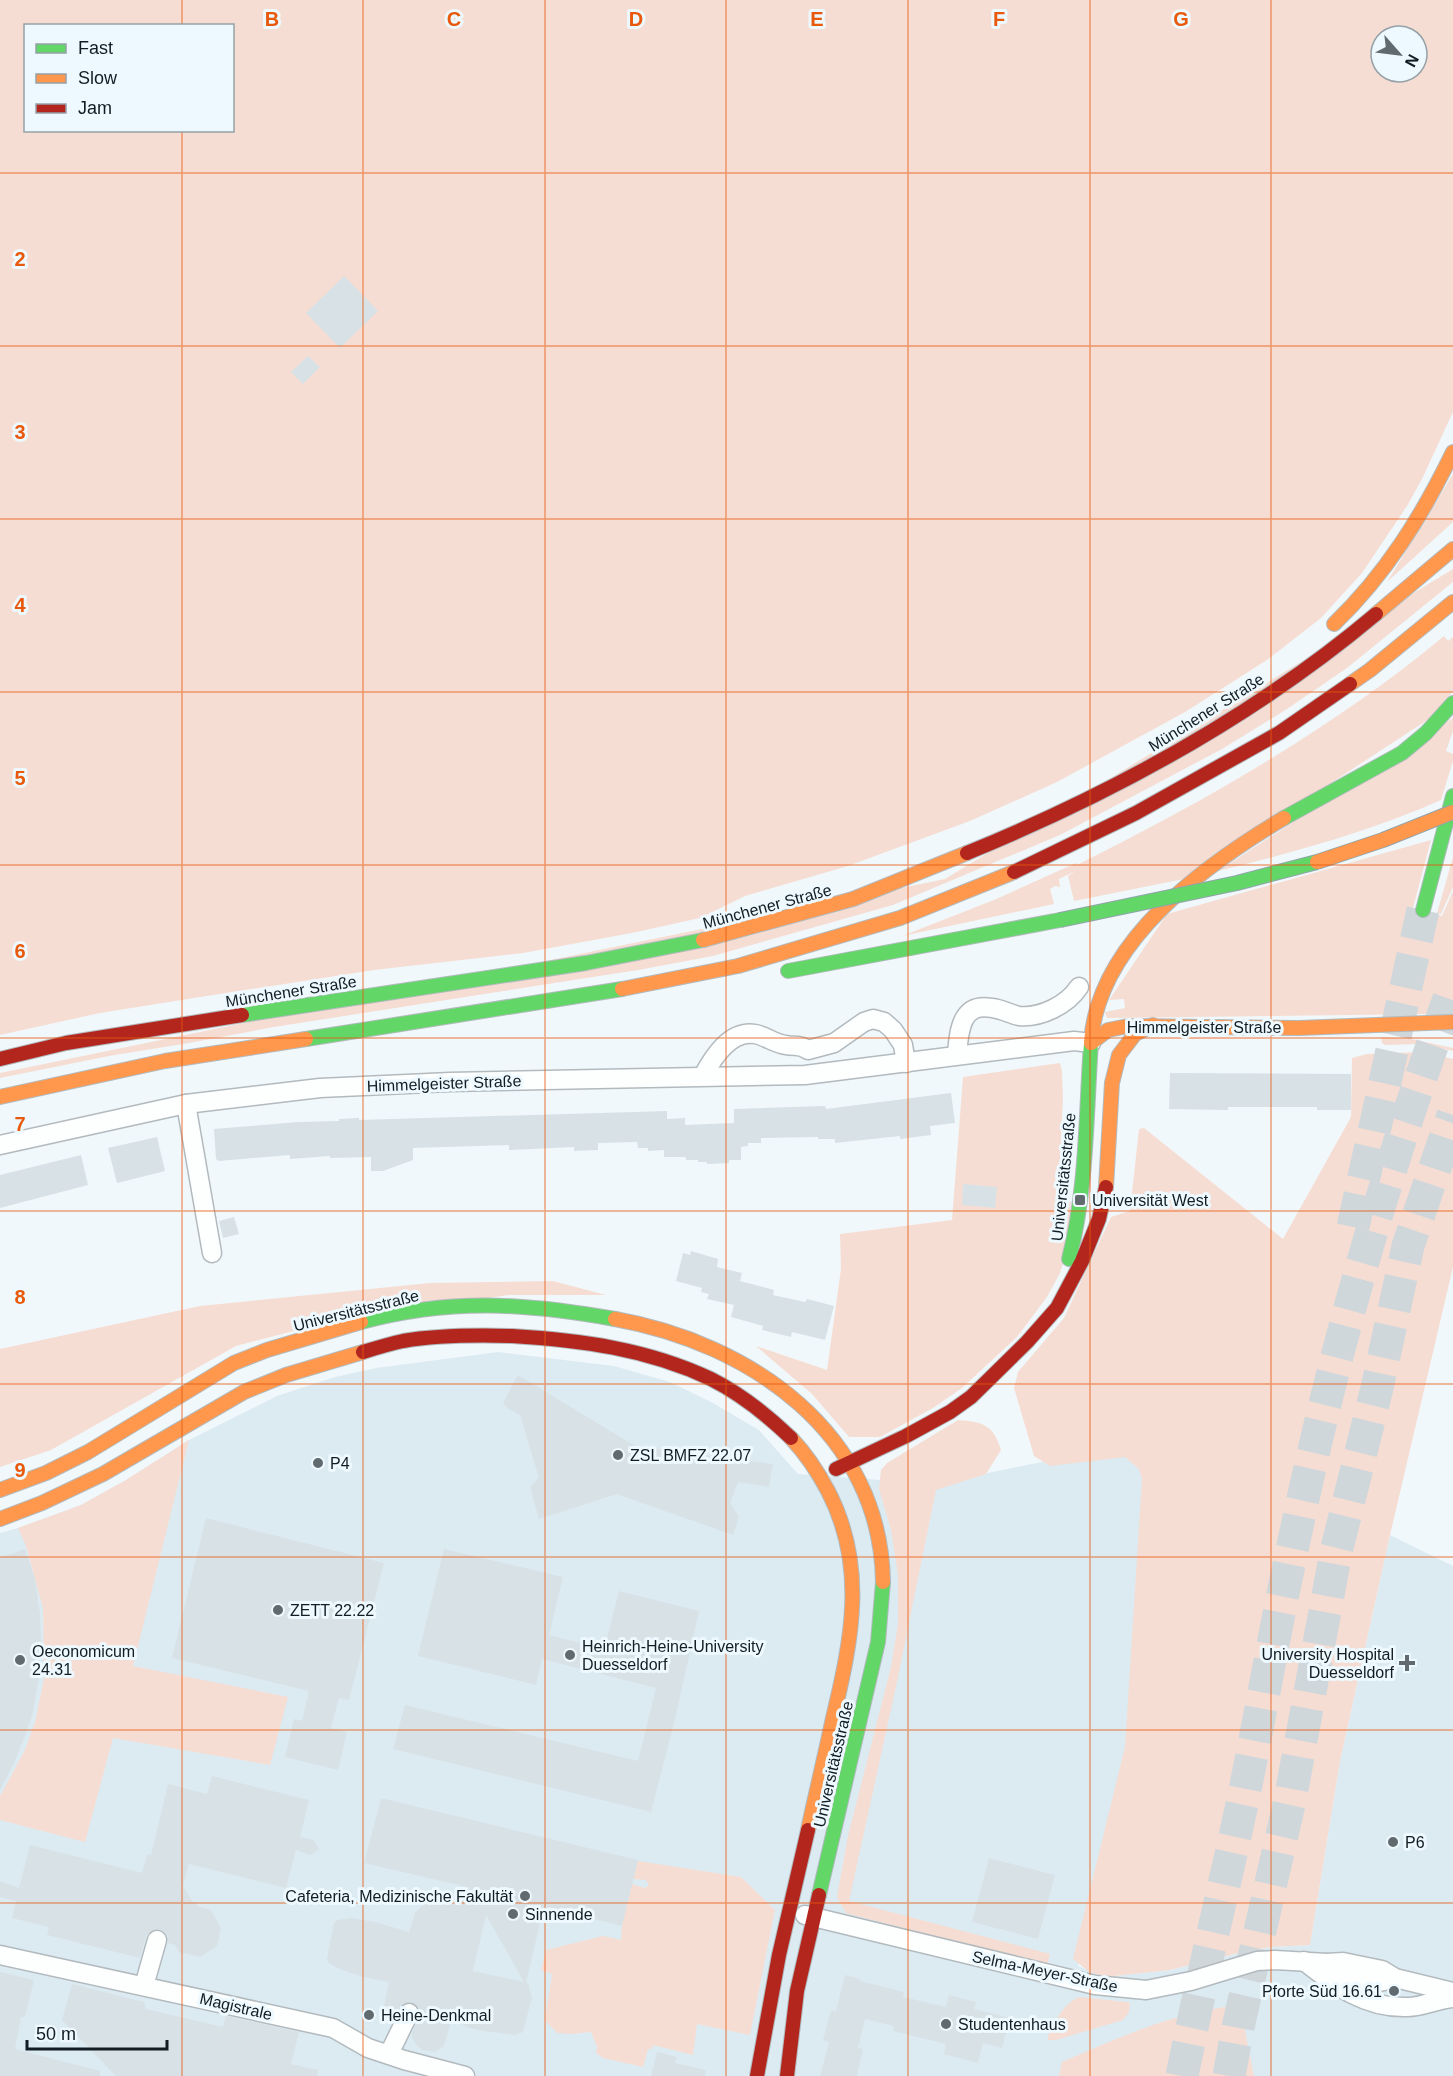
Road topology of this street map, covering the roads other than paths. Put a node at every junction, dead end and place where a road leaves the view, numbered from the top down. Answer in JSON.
{"nodes":[{"id":1,"x":1453,"y":452,"type":"edge"},
{"id":2,"x":1453,"y":549,"type":"edge"},
{"id":3,"x":1453,"y":602,"type":"edge"},
{"id":4,"x":1325,"y":632,"type":"dead end"},
{"id":5,"x":1296,"y":657,"type":"dead end"},
{"id":6,"x":1263,"y":697,"type":"junction"},
{"id":7,"x":1453,"y":703,"type":"edge"},
{"id":8,"x":1453,"y":796,"type":"edge"},
{"id":9,"x":1453,"y":812,"type":"edge"},
{"id":10,"x":1423,"y":910,"type":"tunnel mouth"},
{"id":11,"x":778,"y":972,"type":"dead end"},
{"id":12,"x":654,"y":984,"type":"junction"},
{"id":13,"x":1079,"y":987,"type":"dead end"},
{"id":14,"x":684,"y":991,"type":"dead end"},
{"id":15,"x":1453,"y":1022,"type":"edge"},
{"id":16,"x":1429,"y":1024,"type":"junction"},
{"id":17,"x":1153,"y":1025,"type":"junction"},
{"id":18,"x":1453,"y":1036,"type":"edge"},
{"id":19,"x":1091,"y":1043,"type":"junction"},
{"id":20,"x":785,"y":1045,"type":"junction"},
{"id":21,"x":808,"y":1050,"type":"junction"},
{"id":22,"x":957,"y":1054,"type":"junction"},
{"id":23,"x":0,"y":1059,"type":"edge"},
{"id":24,"x":906,"y":1063,"type":"junction"},
{"id":25,"x":1114,"y":1072,"type":"junction"},
{"id":26,"x":771,"y":1075,"type":"junction"},
{"id":27,"x":806,"y":1075,"type":"junction"},
{"id":28,"x":703,"y":1076,"type":"junction"},
{"id":29,"x":0,"y":1097,"type":"edge"},
{"id":30,"x":186,"y":1104,"type":"junction"},
{"id":31,"x":0,"y":1145,"type":"edge"},
{"id":32,"x":212,"y":1253,"type":"dead end"},
{"id":33,"x":1027,"y":1341,"type":"junction"},
{"id":34,"x":849,"y":1462,"type":"junction"},
{"id":35,"x":822,"y":1476,"type":"junction"},
{"id":36,"x":0,"y":1490,"type":"edge"},
{"id":37,"x":0,"y":1519,"type":"edge"},
{"id":38,"x":842,"y":1681,"type":"junction"},
{"id":39,"x":868,"y":1684,"type":"junction"},
{"id":40,"x":788,"y":1911,"type":"junction"},
{"id":41,"x":814,"y":1917,"type":"junction"},
{"id":42,"x":157,"y":1940,"type":"dead end"},
{"id":43,"x":0,"y":1955,"type":"edge"},
{"id":44,"x":1304,"y":1961,"type":"junction"},
{"id":45,"x":144,"y":1986,"type":"junction"},
{"id":46,"x":1453,"y":1992,"type":"edge"},
{"id":47,"x":1453,"y":1998,"type":"edge"},
{"id":48,"x":409,"y":2013,"type":"dead end"},
{"id":49,"x":381,"y":2056,"type":"junction"},
{"id":50,"x":455,"y":2075,"type":"edge"},
{"id":51,"x":757,"y":2076,"type":"edge"},
{"id":52,"x":787,"y":2076,"type":"edge"}],
"edges":[{"from":1,"to":4,"type":"main road"},
{"from":2,"to":6,"type":"main road","name":"Münchener Straße"},
{"from":3,"to":12,"type":"main road"},
{"from":5,"to":6,"type":"main road"},
{"from":6,"to":23,"type":"main road","name":"Münchener Straße"},
{"from":7,"to":19,"type":"main road","name":"Universitätsstraße"},
{"from":8,"to":10,"type":"main road"},
{"from":9,"to":11,"type":"main road","bridge":true},
{"from":12,"to":14,"type":"main road"},
{"from":12,"to":29,"type":"main road"},
{"from":13,"to":22,"type":"street"},
{"from":15,"to":16,"type":"main road"},
{"from":16,"to":17,"type":"main road","name":"Himmelgeister Straße"},
{"from":16,"to":18,"type":"street","name":"Himmelgeister Straße"},
{"from":17,"to":19,"type":"main road","name":"Himmelgeister Straße"},
{"from":17,"to":25,"type":"main road","name":"Universitätsstraße"},
{"from":19,"to":22,"type":"street","name":"Himmelgeister Straße"},
{"from":19,"to":25,"type":"main road"},
{"from":19,"to":33,"type":"main road","name":"Universitätsstraße"},
{"from":20,"to":21,"type":"street"},
{"from":20,"to":26,"type":"street"},
{"from":20,"to":28,"type":"street"},
{"from":21,"to":24,"type":"street"},
{"from":21,"to":27,"type":"street"},
{"from":22,"to":24,"type":"street","name":"Himmelgeister Straße"},
{"from":24,"to":27,"type":"street","name":"Himmelgeister Straße"},
{"from":25,"to":33,"type":"main road","name":"Universitätsstraße"},
{"from":26,"to":27,"type":"street","name":"Himmelgeister Straße"},
{"from":26,"to":28,"type":"street","name":"Himmelgeister Straße"},
{"from":28,"to":30,"type":"street","name":"Himmelgeister Straße"},
{"from":30,"to":31,"type":"street","name":"Himmelgeister Straße"},
{"from":30,"to":32,"type":"street"},
{"from":33,"to":34,"type":"main road","name":"Universitätsstraße"},
{"from":34,"to":35,"type":"main road","name":"Universitätsstraße"},
{"from":34,"to":36,"type":"main road","name":"Universitätsstraße"},
{"from":34,"to":39,"type":"main road","name":"Universitätsstraße"},
{"from":35,"to":37,"type":"main road","name":"Universitätsstraße"},
{"from":35,"to":38,"type":"main road","name":"Universitätsstraße"},
{"from":38,"to":39,"type":"main road"},
{"from":38,"to":40,"type":"main road","name":"Universitätsstraße"},
{"from":39,"to":41,"type":"main road","name":"Universitätsstraße"},
{"from":40,"to":41,"type":"street","name":"Selma-Meyer-Straße"},
{"from":40,"to":51,"type":"main road","name":"Universitätsstraße"},
{"from":41,"to":44,"type":"street","name":"Selma-Meyer-Straße"},
{"from":41,"to":52,"type":"main road","name":"Universitätsstraße"},
{"from":42,"to":45,"type":"street"},
{"from":43,"to":45,"type":"street","name":"Magistrale"},
{"from":44,"to":46,"type":"street","name":"Selma-Meyer-Straße"},
{"from":44,"to":47,"type":"street"},
{"from":45,"to":49,"type":"street","name":"Magistrale"},
{"from":48,"to":49,"type":"street"},
{"from":49,"to":50,"type":"street","name":"Magistrale"}]}
